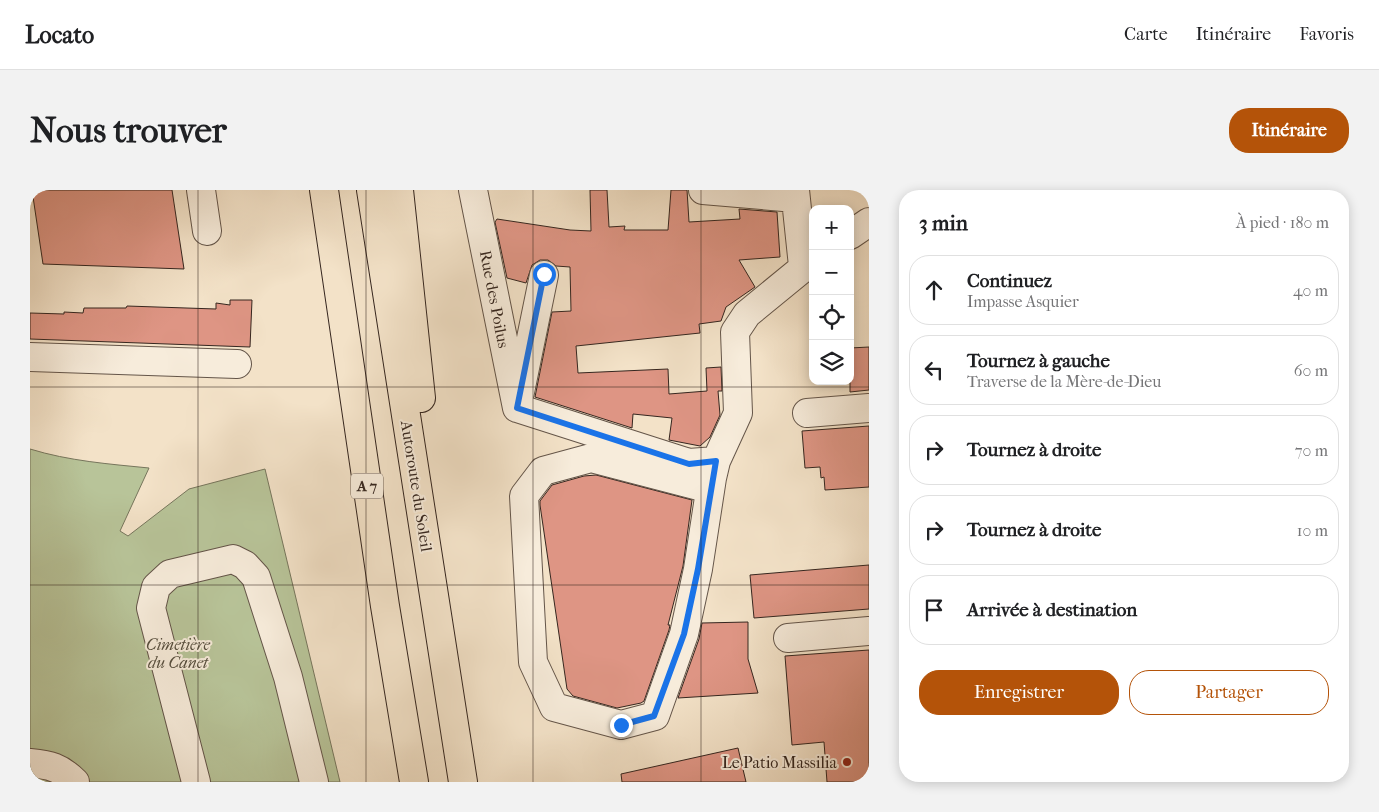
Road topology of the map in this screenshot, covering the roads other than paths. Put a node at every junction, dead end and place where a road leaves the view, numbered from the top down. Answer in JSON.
{"nodes":[{"id":1,"x":201,"y":190,"type":"edge"},
{"id":2,"x":323,"y":190,"type":"edge"},
{"id":3,"x":371,"y":190,"type":"edge"},
{"id":4,"x":399,"y":190,"type":"edge"},
{"id":5,"x":473,"y":190,"type":"edge"},
{"id":6,"x":703,"y":190,"type":"edge"},
{"id":7,"x":795,"y":194,"type":"edge"},
{"id":8,"x":869,"y":222,"type":"edge"},
{"id":9,"x":207,"y":232,"type":"dead end"},
{"id":10,"x":854,"y":232,"type":"edge"},
{"id":11,"x":808,"y":263,"type":"edge"},
{"id":12,"x":544,"y":274,"type":"dead end"},
{"id":13,"x":30,"y":357,"type":"edge"},
{"id":14,"x":237,"y":364,"type":"dead end"},
{"id":15,"x":517,"y":408,"type":"junction"},
{"id":16,"x":869,"y":408,"type":"edge"},
{"id":17,"x":807,"y":413,"type":"dead end"},
{"id":18,"x":716,"y":461,"type":"junction"},
{"id":19,"x":710,"y":488,"type":"junction"},
{"id":20,"x":869,"y":631,"type":"edge"},
{"id":21,"x":788,"y":638,"type":"dead end"},
{"id":22,"x":456,"y":733,"type":"junction"},
{"id":23,"x":30,"y":763,"type":"edge"},
{"id":24,"x":75,"y":782,"type":"edge"},
{"id":25,"x":196,"y":782,"type":"edge"},
{"id":26,"x":314,"y":782,"type":"edge"},
{"id":27,"x":414,"y":782,"type":"edge"},
{"id":28,"x":463,"y":782,"type":"edge"}],
"edges":[{"from":1,"to":9,"type":"street"},
{"from":2,"to":27,"type":"highway","number":"A 7"},
{"from":3,"to":22,"type":"highway","name":"Autoroute du Soleil"},
{"from":4,"to":22,"type":"highway"},
{"from":5,"to":15,"type":"street","name":"Rue des Poilus"},
{"from":6,"to":7,"type":"street"},
{"from":7,"to":11,"type":"street"},
{"from":8,"to":10,"type":"street"},
{"from":11,"to":18,"type":"street"},
{"from":12,"to":15,"type":"street"},
{"from":13,"to":14,"type":"street"},
{"from":15,"to":18,"type":"street"},
{"from":16,"to":17,"type":"street"},
{"from":18,"to":19,"type":"street"},
{"from":19,"to":19,"type":"street"},
{"from":20,"to":21,"type":"street"},
{"from":22,"to":28,"type":"highway","name":"Autoroute du Soleil"},
{"from":23,"to":24,"type":"street"},
{"from":25,"to":26,"type":"street"}]}
